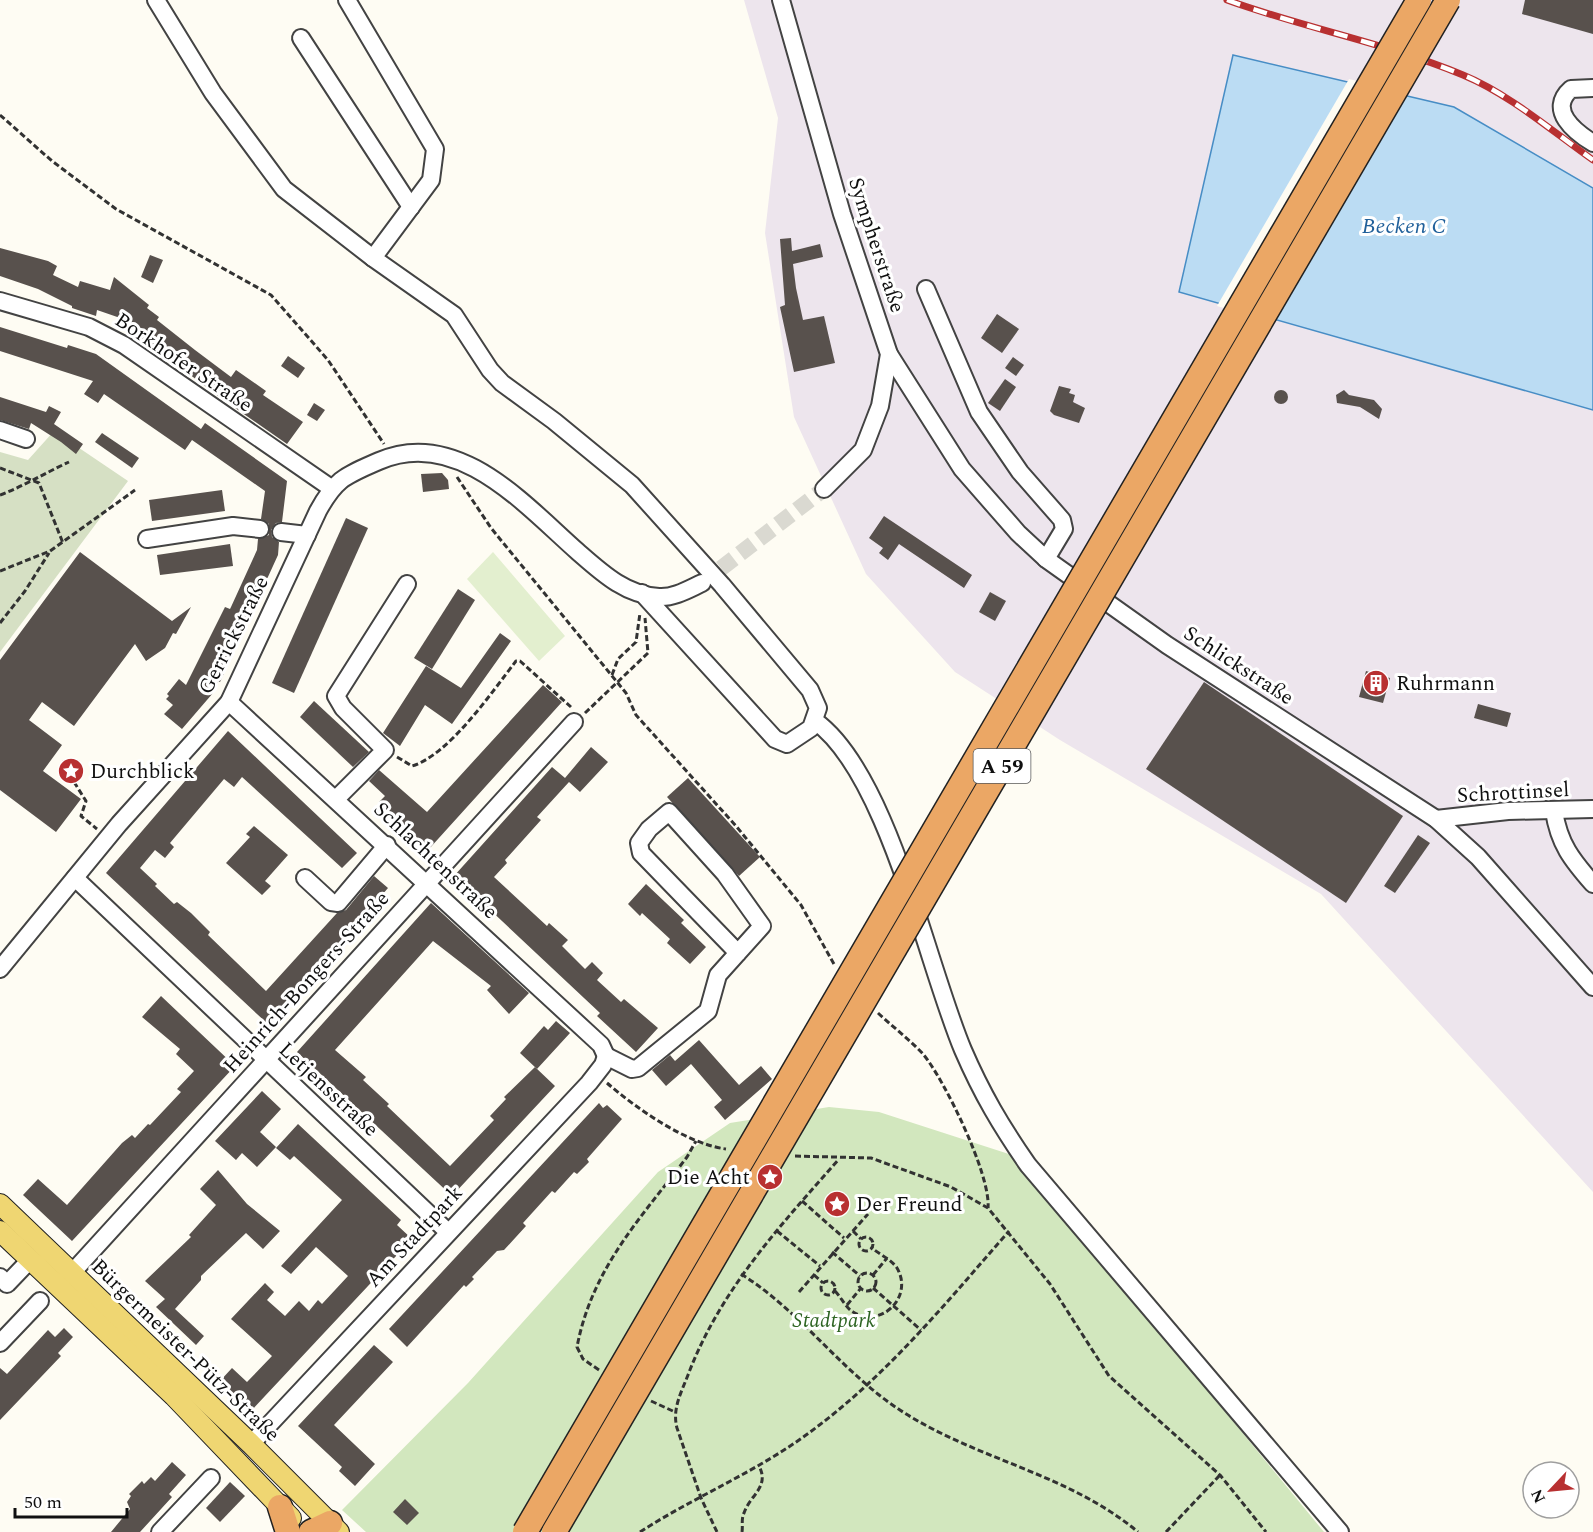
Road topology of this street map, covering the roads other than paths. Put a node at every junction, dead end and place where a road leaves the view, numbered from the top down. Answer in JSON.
{"nodes":[{"id":1,"x":156,"y":0,"type":"edge"},
{"id":2,"x":347,"y":0,"type":"edge"},
{"id":3,"x":781,"y":0,"type":"edge"},
{"id":4,"x":1419,"y":0,"type":"edge"},
{"id":5,"x":1448,"y":0,"type":"edge"},
{"id":6,"x":301,"y":38,"type":"dead end"},
{"id":7,"x":1593,"y":88,"type":"edge"},
{"id":8,"x":1593,"y":144,"type":"edge"},
{"id":9,"x":411,"y":207,"type":"junction"},
{"id":10,"x":373,"y":258,"type":"junction"},
{"id":11,"x":926,"y":289,"type":"dead end"},
{"id":12,"x":0,"y":300,"type":"edge"},
{"id":13,"x":889,"y":354,"type":"junction"},
{"id":14,"x":0,"y":430,"type":"edge"},
{"id":15,"x":26,"y":439,"type":"dead end"},
{"id":16,"x":331,"y":488,"type":"junction"},
{"id":17,"x":824,"y":489,"type":"tunnel mouth"},
{"id":18,"x":260,"y":529,"type":"dead end"},
{"id":19,"x":281,"y":532,"type":"dead end"},
{"id":20,"x":307,"y":535,"type":"junction"},
{"id":21,"x":147,"y":539,"type":"dead end"},
{"id":22,"x":1046,"y":559,"type":"junction"},
{"id":23,"x":702,"y":583,"type":"tunnel mouth"},
{"id":24,"x":407,"y":584,"type":"dead end"},
{"id":25,"x":642,"y":593,"type":"junction"},
{"id":26,"x":230,"y":702,"type":"junction"},
{"id":27,"x":577,"y":719,"type":"road end"},
{"id":28,"x":815,"y":722,"type":"junction"},
{"id":29,"x":336,"y":799,"type":"junction"},
{"id":30,"x":1593,"y":809,"type":"edge"},
{"id":31,"x":1554,"y":811,"type":"junction"},
{"id":32,"x":1436,"y":819,"type":"junction"},
{"id":33,"x":387,"y":845,"type":"junction"},
{"id":34,"x":75,"y":878,"type":"junction"},
{"id":35,"x":305,"y":878,"type":"dead end"},
{"id":36,"x":427,"y":882,"type":"junction"},
{"id":37,"x":1593,"y":884,"type":"edge"},
{"id":38,"x":738,"y":953,"type":"junction"},
{"id":39,"x":0,"y":969,"type":"edge"},
{"id":40,"x":1593,"y":987,"type":"edge"},
{"id":41,"x":606,"y":1056,"type":"junction"},
{"id":42,"x":266,"y":1060,"type":"junction"},
{"id":43,"x":0,"y":1204,"type":"edge"},
{"id":44,"x":0,"y":1231,"type":"edge"},
{"id":45,"x":448,"y":1232,"type":"junction"},
{"id":46,"x":30,"y":1260,"type":"junction"},
{"id":47,"x":71,"y":1274,"type":"junction"},
{"id":48,"x":0,"y":1277,"type":"edge"},
{"id":49,"x":40,"y":1300,"type":"dead end"},
{"id":50,"x":0,"y":1343,"type":"edge"},
{"id":51,"x":251,"y":1444,"type":"junction"},
{"id":52,"x":211,"y":1478,"type":"dead end"},
{"id":53,"x":280,"y":1507,"type":"junction"},
{"id":54,"x":326,"y":1530,"type":"edge"},
{"id":55,"x":160,"y":1532,"type":"edge"},
{"id":56,"x":288,"y":1532,"type":"edge"},
{"id":57,"x":304,"y":1532,"type":"edge"},
{"id":58,"x":525,"y":1532,"type":"edge"},
{"id":59,"x":554,"y":1532,"type":"edge"},
{"id":60,"x":1340,"y":1532,"type":"edge"}],
"edges":[{"from":1,"to":10,"type":"street"},
{"from":2,"to":9,"type":"street"},
{"from":3,"to":13,"type":"street","name":"Sympherstraße"},
{"from":4,"to":58,"type":"highway","number":"A 59","bridge":true},
{"from":5,"to":59,"type":"highway","number":"A 59","bridge":true},
{"from":6,"to":9,"type":"street"},
{"from":7,"to":8,"type":"street"},
{"from":9,"to":10,"type":"street"},
{"from":10,"to":28,"type":"street"},
{"from":11,"to":22,"type":"street"},
{"from":12,"to":16,"type":"street","name":"Borkhofer Straße"},
{"from":13,"to":17,"type":"street","name":"Sympherstraße"},
{"from":13,"to":22,"type":"street","name":"Schlickstraße"},
{"from":14,"to":15,"type":"street"},
{"from":16,"to":20,"type":"street","name":"Gerrickstraße"},
{"from":16,"to":25,"type":"street","name":"Gerrickstraße"},
{"from":18,"to":21,"type":"street"},
{"from":19,"to":20,"type":"street"},
{"from":20,"to":26,"type":"street","name":"Gerrickstraße"},
{"from":22,"to":32,"type":"street","name":"Schlickstraße"},
{"from":23,"to":25,"type":"street"},
{"from":24,"to":29,"type":"street"},
{"from":25,"to":28,"type":"street"},
{"from":26,"to":29,"type":"street","name":"Schlachtenstraße"},
{"from":26,"to":34,"type":"street","name":"Gerrickstraße"},
{"from":27,"to":36,"type":"street","name":"Heinrich-Bongers-Straße"},
{"from":28,"to":60,"type":"street"},
{"from":29,"to":33,"type":"street","name":"Schlachtenstraße"},
{"from":30,"to":31,"type":"street","name":"Schrottinsel"},
{"from":31,"to":32,"type":"street","name":"Schrottinsel"},
{"from":31,"to":37,"type":"street"},
{"from":32,"to":40,"type":"street","name":"Schlickstraße"},
{"from":33,"to":35,"type":"street"},
{"from":33,"to":36,"type":"street","name":"Schlachtenstraße"},
{"from":34,"to":39,"type":"street","name":"Gerrickstraße"},
{"from":34,"to":42,"type":"street","name":"Letjensstraße"},
{"from":36,"to":41,"type":"street","name":"Schlachtenstraße"},
{"from":36,"to":42,"type":"street","name":"Heinrich-Bongers-Straße"},
{"from":38,"to":38,"type":"street"},
{"from":38,"to":41,"type":"street"},
{"from":41,"to":45,"type":"street","name":"Am Stadtpark"},
{"from":42,"to":45,"type":"street","name":"Letjensstraße"},
{"from":42,"to":47,"type":"street","name":"Heinrich-Bongers-Straße"},
{"from":43,"to":47,"type":"main road","name":"Bürgermeister-Pütz-Straße"},
{"from":44,"to":46,"type":"main road","name":"Bürgermeister-Pütz-Straße"},
{"from":45,"to":51,"type":"street","name":"Am Stadtpark"},
{"from":46,"to":48,"type":"street"},
{"from":46,"to":53,"type":"main road","name":"Bürgermeister-Pütz-Straße"},
{"from":47,"to":51,"type":"main road","name":"Bürgermeister-Pütz-Straße"},
{"from":49,"to":50,"type":"street"},
{"from":51,"to":54,"type":"main road","name":"Bürgermeister-Pütz-Straße"},
{"from":52,"to":55,"type":"street"},
{"from":53,"to":56,"type":"highway"},
{"from":53,"to":57,"type":"main road","name":"Bürgermeister-Pütz-Straße"}]}
